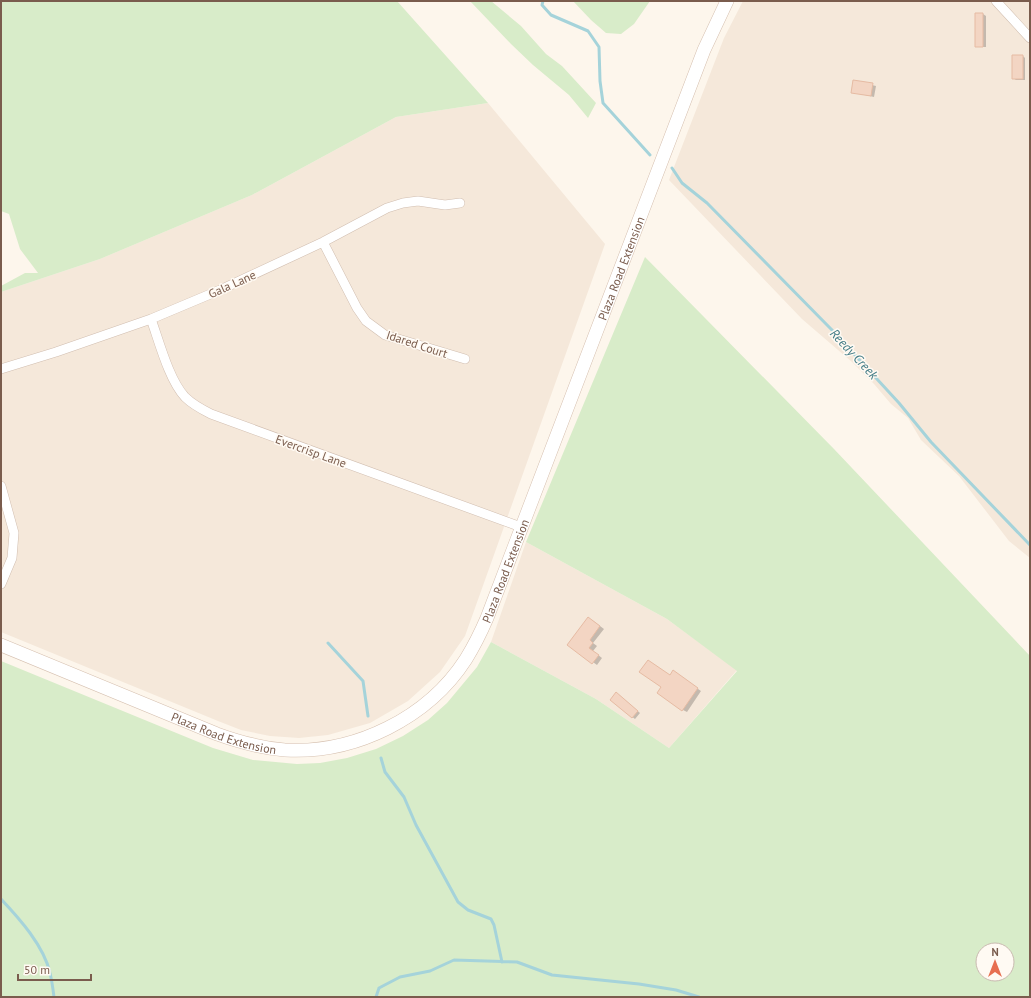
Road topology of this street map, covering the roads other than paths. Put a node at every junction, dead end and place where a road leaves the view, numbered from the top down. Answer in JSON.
{"nodes":[{"id":1,"x":727,"y":1,"type":"edge"},
{"id":2,"x":996,"y":1,"type":"edge"},
{"id":3,"x":1030,"y":38,"type":"edge"},
{"id":4,"x":460,"y":203,"type":"dead end"},
{"id":5,"x":323,"y":242,"type":"junction"},
{"id":6,"x":151,"y":319,"type":"junction"},
{"id":7,"x":465,"y":360,"type":"dead end"},
{"id":8,"x":1,"y":370,"type":"edge"},
{"id":9,"x":1,"y":486,"type":"edge"},
{"id":10,"x":521,"y":527,"type":"junction"},
{"id":11,"x":1,"y":584,"type":"edge"},
{"id":12,"x":1,"y":645,"type":"edge"}],
"edges":[{"from":1,"to":10,"type":"street","name":"Plaza Road Extension"},
{"from":2,"to":3,"type":"street"},
{"from":4,"to":5,"type":"street","name":"Gala Lane"},
{"from":5,"to":6,"type":"street","name":"Gala Lane"},
{"from":5,"to":7,"type":"street","name":"Idared Court"},
{"from":6,"to":8,"type":"street","name":"Gala Lane"},
{"from":6,"to":10,"type":"street","name":"Evercrisp Lane"},
{"from":9,"to":11,"type":"street"},
{"from":10,"to":12,"type":"street","name":"Plaza Road Extension"}]}
